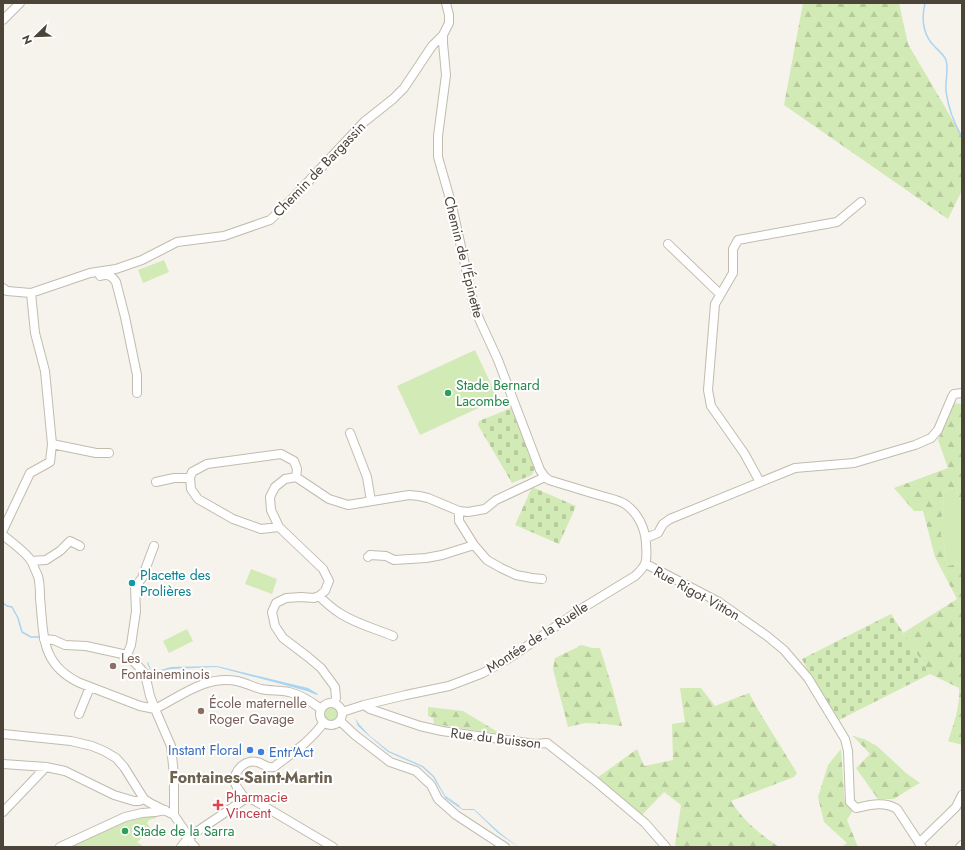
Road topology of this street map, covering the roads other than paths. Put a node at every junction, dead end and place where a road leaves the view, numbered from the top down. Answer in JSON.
{"nodes":[{"id":1,"x":20,"y":3,"type":"edge"},
{"id":2,"x":446,"y":3,"type":"edge"},
{"id":3,"x":3,"y":20,"type":"edge"},
{"id":4,"x":443,"y":35,"type":"junction"},
{"id":5,"x":861,"y":202,"type":"dead end"},
{"id":6,"x":668,"y":244,"type":"dead end"},
{"id":7,"x":56,"y":285,"type":"junction"},
{"id":8,"x":3,"y":288,"type":"edge"},
{"id":9,"x":31,"y":293,"type":"junction"},
{"id":10,"x":720,"y":294,"type":"junction"},
{"id":11,"x":962,"y":392,"type":"edge"},
{"id":12,"x":137,"y":393,"type":"dead end"},
{"id":13,"x":350,"y":433,"type":"dead end"},
{"id":14,"x":52,"y":444,"type":"junction"},
{"id":15,"x":109,"y":453,"type":"dead end"},
{"id":16,"x":296,"y":477,"type":"junction"},
{"id":17,"x":545,"y":477,"type":"junction"},
{"id":18,"x":190,"y":478,"type":"junction"},
{"id":19,"x":156,"y":482,"type":"dead end"},
{"id":20,"x":760,"y":482,"type":"junction"},
{"id":21,"x":371,"y":502,"type":"junction"},
{"id":22,"x":459,"y":511,"type":"junction"},
{"id":23,"x":279,"y":527,"type":"junction"},
{"id":24,"x":3,"y":530,"type":"edge"},
{"id":25,"x":3,"y":535,"type":"edge"},
{"id":26,"x":646,"y":538,"type":"junction"},
{"id":27,"x":474,"y":545,"type":"junction"},
{"id":28,"x":80,"y":546,"type":"dead end"},
{"id":29,"x":154,"y":546,"type":"dead end"},
{"id":30,"x":368,"y":557,"type":"dead end"},
{"id":31,"x":31,"y":561,"type":"junction"},
{"id":32,"x":646,"y":564,"type":"junction"},
{"id":33,"x":542,"y":579,"type":"dead end"},
{"id":34,"x":320,"y":596,"type":"junction"},
{"id":35,"x":393,"y":636,"type":"dead end"},
{"id":36,"x":44,"y":639,"type":"junction"},
{"id":37,"x":126,"y":655,"type":"junction"},
{"id":38,"x":90,"y":687,"type":"junction"},
{"id":39,"x":334,"y":703,"type":"junction"},
{"id":40,"x":364,"y":705,"type":"junction"},
{"id":41,"x":155,"y":709,"type":"junction"},
{"id":42,"x":321,"y":709,"type":"junction"},
{"id":43,"x":342,"y":712,"type":"junction"},
{"id":44,"x":79,"y":714,"type":"dead end"},
{"id":45,"x":340,"y":721,"type":"junction"},
{"id":46,"x":324,"y":722,"type":"junction"},
{"id":47,"x":3,"y":734,"type":"edge"},
{"id":48,"x":3,"y":764,"type":"edge"},
{"id":49,"x":46,"y":767,"type":"junction"},
{"id":50,"x":962,"y":795,"type":"edge"},
{"id":51,"x":144,"y":799,"type":"junction"},
{"id":52,"x":245,"y":799,"type":"junction"},
{"id":53,"x":165,"y":810,"type":"junction"},
{"id":54,"x":3,"y":812,"type":"edge"},
{"id":55,"x":174,"y":815,"type":"junction"},
{"id":56,"x":645,"y":823,"type":"junction"},
{"id":57,"x":190,"y":837,"type":"junction"},
{"id":58,"x":921,"y":845,"type":"edge"},
{"id":59,"x":60,"y":847,"type":"edge"},
{"id":60,"x":181,"y":847,"type":"edge"},
{"id":61,"x":195,"y":847,"type":"edge"},
{"id":62,"x":333,"y":847,"type":"edge"},
{"id":63,"x":505,"y":847,"type":"edge"},
{"id":64,"x":660,"y":847,"type":"edge"},
{"id":65,"x":666,"y":847,"type":"edge"}],
"edges":[{"from":1,"to":3,"type":"street"},
{"from":2,"to":4,"type":"street","name":"Chemin de l'Épinette"},
{"from":4,"to":7,"type":"street","name":"Chemin de Bargassin"},
{"from":4,"to":17,"type":"street","name":"Chemin de l'Épinette"},
{"from":5,"to":10,"type":"street"},
{"from":6,"to":10,"type":"street"},
{"from":7,"to":9,"type":"street","name":"Chemin de Bargassin"},
{"from":7,"to":12,"type":"street"},
{"from":8,"to":9,"type":"street","name":"Chemin de Bargassin"},
{"from":9,"to":14,"type":"street"},
{"from":10,"to":20,"type":"street"},
{"from":11,"to":20,"type":"street"},
{"from":13,"to":21,"type":"street"},
{"from":14,"to":15,"type":"street"},
{"from":14,"to":24,"type":"street"},
{"from":16,"to":18,"type":"street"},
{"from":16,"to":21,"type":"street"},
{"from":16,"to":23,"type":"street"},
{"from":17,"to":22,"type":"street"},
{"from":17,"to":26,"type":"street"},
{"from":18,"to":19,"type":"street"},
{"from":18,"to":23,"type":"street"},
{"from":20,"to":26,"type":"street"},
{"from":21,"to":22,"type":"street"},
{"from":22,"to":27,"type":"street"},
{"from":23,"to":34,"type":"street"},
{"from":25,"to":31,"type":"street"},
{"from":26,"to":32,"type":"street"},
{"from":27,"to":30,"type":"street"},
{"from":27,"to":33,"type":"street"},
{"from":28,"to":31,"type":"street"},
{"from":29,"to":37,"type":"street"},
{"from":31,"to":36,"type":"street"},
{"from":32,"to":40,"type":"street","name":"Montée de la Ruelle"},
{"from":32,"to":58,"type":"street","name":"Rue Rigot Vitton"},
{"from":34,"to":35,"type":"street"},
{"from":34,"to":39,"type":"street"},
{"from":36,"to":37,"type":"street"},
{"from":36,"to":38,"type":"street"},
{"from":37,"to":41,"type":"street"},
{"from":38,"to":41,"type":"street"},
{"from":38,"to":44,"type":"street"},
{"from":39,"to":42,"type":"street"},
{"from":39,"to":43,"type":"street"},
{"from":40,"to":43,"type":"street","name":"Montée de la Ruelle"},
{"from":40,"to":56,"type":"street","name":"Rue du Buisson"},
{"from":41,"to":42,"type":"street"},
{"from":41,"to":55,"type":"street"},
{"from":42,"to":46,"type":"street"},
{"from":43,"to":45,"type":"street"},
{"from":45,"to":46,"type":"street"},
{"from":45,"to":63,"type":"street"},
{"from":46,"to":52,"type":"street"},
{"from":47,"to":51,"type":"street"},
{"from":48,"to":49,"type":"street"},
{"from":49,"to":51,"type":"street"},
{"from":49,"to":54,"type":"street"},
{"from":50,"to":58,"type":"street"},
{"from":51,"to":53,"type":"street"},
{"from":52,"to":57,"type":"street"},
{"from":52,"to":62,"type":"street"},
{"from":53,"to":55,"type":"street"},
{"from":53,"to":59,"type":"street"},
{"from":55,"to":57,"type":"street"},
{"from":56,"to":64,"type":"street"},
{"from":56,"to":65,"type":"street","name":"Rue du Buisson"},
{"from":57,"to":60,"type":"street"},
{"from":57,"to":61,"type":"street"}]}
